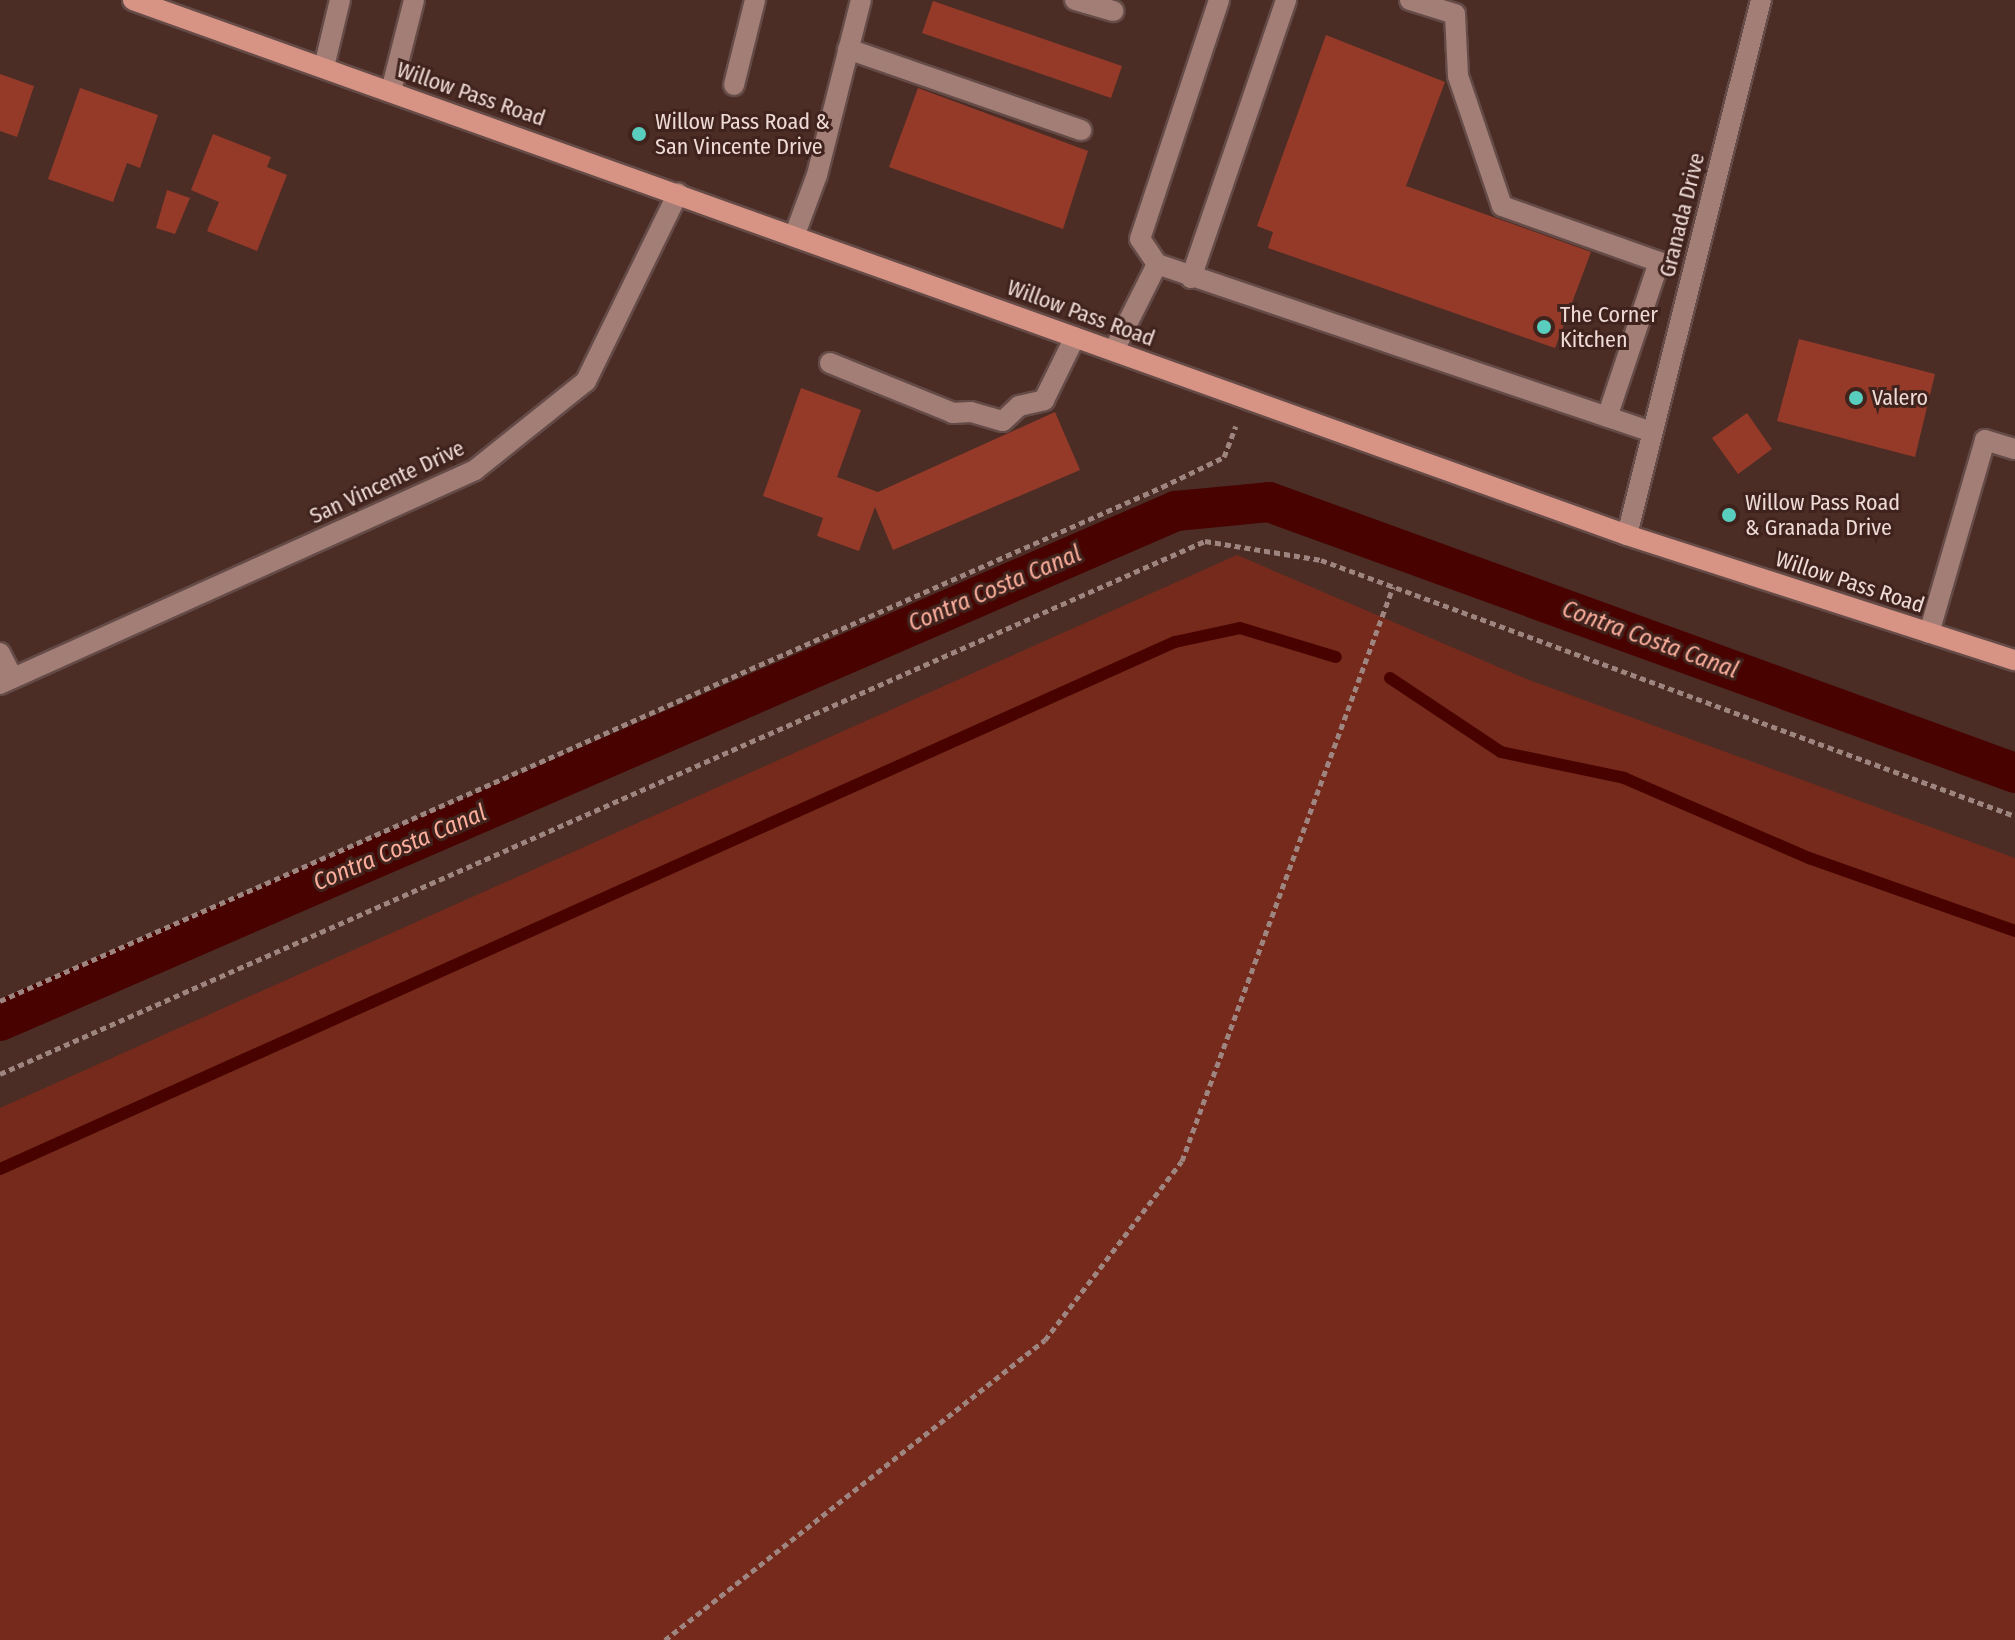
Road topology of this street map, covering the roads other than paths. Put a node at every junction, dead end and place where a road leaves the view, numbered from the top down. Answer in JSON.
{"nodes":[{"id":1,"x":133,"y":0,"type":"edge"},
{"id":2,"x":340,"y":0,"type":"edge"},
{"id":3,"x":414,"y":0,"type":"edge"},
{"id":4,"x":755,"y":0,"type":"edge"},
{"id":5,"x":861,"y":0,"type":"edge"},
{"id":6,"x":1075,"y":0,"type":"edge"},
{"id":7,"x":1219,"y":0,"type":"edge"},
{"id":8,"x":1286,"y":0,"type":"edge"},
{"id":9,"x":1410,"y":0,"type":"edge"},
{"id":10,"x":1761,"y":0,"type":"edge"},
{"id":11,"x":1113,"y":11,"type":"dead end"},
{"id":12,"x":848,"y":49,"type":"junction"},
{"id":13,"x":324,"y":67,"type":"junction"},
{"id":14,"x":734,"y":85,"type":"dead end"},
{"id":15,"x":391,"y":91,"type":"junction"},
{"id":16,"x":1081,"y":130,"type":"dead end"},
{"id":17,"x":678,"y":193,"type":"junction"},
{"id":18,"x":795,"y":234,"type":"junction"},
{"id":19,"x":1157,"y":264,"type":"junction"},
{"id":20,"x":1191,"y":278,"type":"junction"},
{"id":21,"x":1075,"y":337,"type":"junction"},
{"id":22,"x":1114,"y":350,"type":"junction"},
{"id":23,"x":830,"y":363,"type":"dead end"},
{"id":24,"x":1607,"y":417,"type":"junction"},
{"id":25,"x":1652,"y":432,"type":"junction"},
{"id":26,"x":2015,"y":449,"type":"edge"},
{"id":27,"x":1627,"y":535,"type":"junction"},
{"id":28,"x":1929,"y":633,"type":"junction"},
{"id":29,"x":0,"y":653,"type":"edge"},
{"id":30,"x":2015,"y":660,"type":"edge"},
{"id":31,"x":6,"y":681,"type":"edge"}],
"edges":[{"from":1,"to":13,"type":"main road","name":"Willow Pass Road"},
{"from":2,"to":13,"type":"street"},
{"from":3,"to":15,"type":"street"},
{"from":4,"to":14,"type":"street"},
{"from":5,"to":12,"type":"street"},
{"from":6,"to":11,"type":"street"},
{"from":7,"to":19,"type":"street"},
{"from":8,"to":20,"type":"street"},
{"from":9,"to":24,"type":"street"},
{"from":10,"to":25,"type":"street","name":"Granada Drive"},
{"from":12,"to":16,"type":"street"},
{"from":12,"to":18,"type":"street"},
{"from":13,"to":15,"type":"main road","name":"Willow Pass Road"},
{"from":15,"to":17,"type":"main road","name":"Willow Pass Road"},
{"from":17,"to":18,"type":"main road","name":"Willow Pass Road"},
{"from":17,"to":31,"type":"street","name":"San Vincente Drive"},
{"from":18,"to":21,"type":"main road","name":"Willow Pass Road"},
{"from":19,"to":20,"type":"street"},
{"from":19,"to":22,"type":"street"},
{"from":20,"to":24,"type":"street"},
{"from":21,"to":22,"type":"main road","name":"Willow Pass Road"},
{"from":21,"to":23,"type":"street"},
{"from":22,"to":27,"type":"main road","name":"Willow Pass Road"},
{"from":24,"to":25,"type":"street"},
{"from":25,"to":27,"type":"street","name":"Granada Drive"},
{"from":26,"to":28,"type":"street"},
{"from":27,"to":28,"type":"main road","name":"Willow Pass Road"},
{"from":28,"to":30,"type":"main road","name":"Willow Pass Road"},
{"from":29,"to":31,"type":"street"}]}
